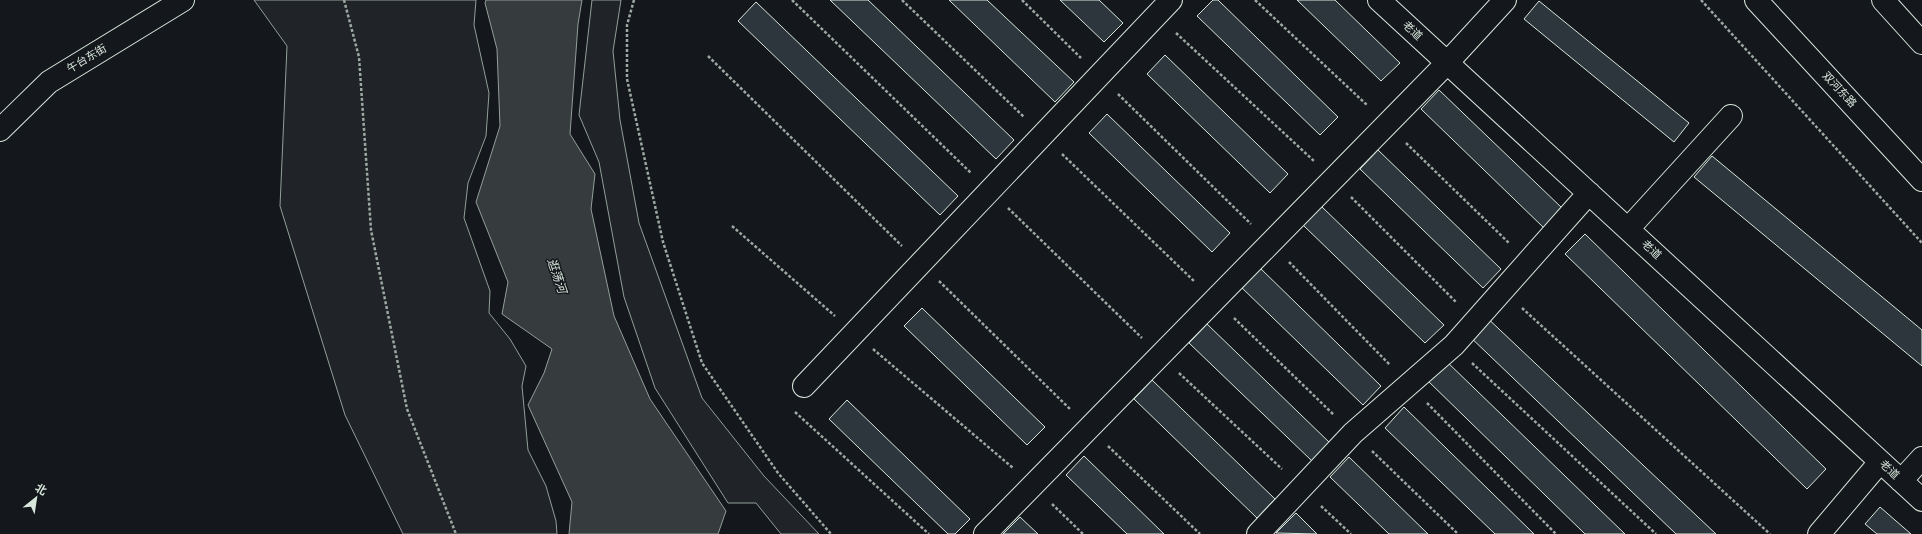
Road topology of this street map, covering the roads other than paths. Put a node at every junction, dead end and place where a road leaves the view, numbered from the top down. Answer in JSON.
{"nodes":[{"id":1,"x":183,"y":0,"type":"edge"},
{"id":2,"x":1379,"y":0,"type":"edge"},
{"id":3,"x":1505,"y":0,"type":"edge"},
{"id":4,"x":1756,"y":0,"type":"edge"},
{"id":5,"x":1882,"y":0,"type":"edge"},
{"id":6,"x":1164,"y":7,"type":"edge"},
{"id":7,"x":1922,"y":43,"type":"edge"},
{"id":8,"x":1447,"y":63,"type":"junction"},
{"id":9,"x":1731,"y":116,"type":"dead end"},
{"id":10,"x":0,"y":130,"type":"edge"},
{"id":11,"x":1922,"y":180,"type":"edge"},
{"id":12,"x":1589,"y":193,"type":"junction"},
{"id":13,"x":1628,"y":229,"type":"junction"},
{"id":14,"x":804,"y":386,"type":"road end"},
{"id":15,"x":1922,"y":458,"type":"edge"},
{"id":16,"x":1880,"y":462,"type":"junction"},
{"id":17,"x":1901,"y":481,"type":"junction"},
{"id":18,"x":1922,"y":500,"type":"edge"},
{"id":19,"x":986,"y":534,"type":"edge"},
{"id":20,"x":1258,"y":534,"type":"edge"},
{"id":21,"x":1819,"y":534,"type":"edge"}],
"edges":[{"from":1,"to":10,"type":"street","name":"午台东街"},
{"from":2,"to":8,"type":"street","name":"老道"},
{"from":3,"to":8,"type":"street"},
{"from":4,"to":11,"type":"street","name":"双河东路"},
{"from":5,"to":7,"type":"street"},
{"from":6,"to":14,"type":"street"},
{"from":8,"to":12,"type":"street","name":"老道"},
{"from":8,"to":19,"type":"street"},
{"from":9,"to":13,"type":"street"},
{"from":12,"to":13,"type":"street","name":"老道"},
{"from":12,"to":20,"type":"street"},
{"from":13,"to":16,"type":"street","name":"老道"},
{"from":15,"to":17,"type":"street"},
{"from":16,"to":17,"type":"street","name":"老道"},
{"from":16,"to":21,"type":"street"},
{"from":17,"to":18,"type":"street","name":"老道"}]}
